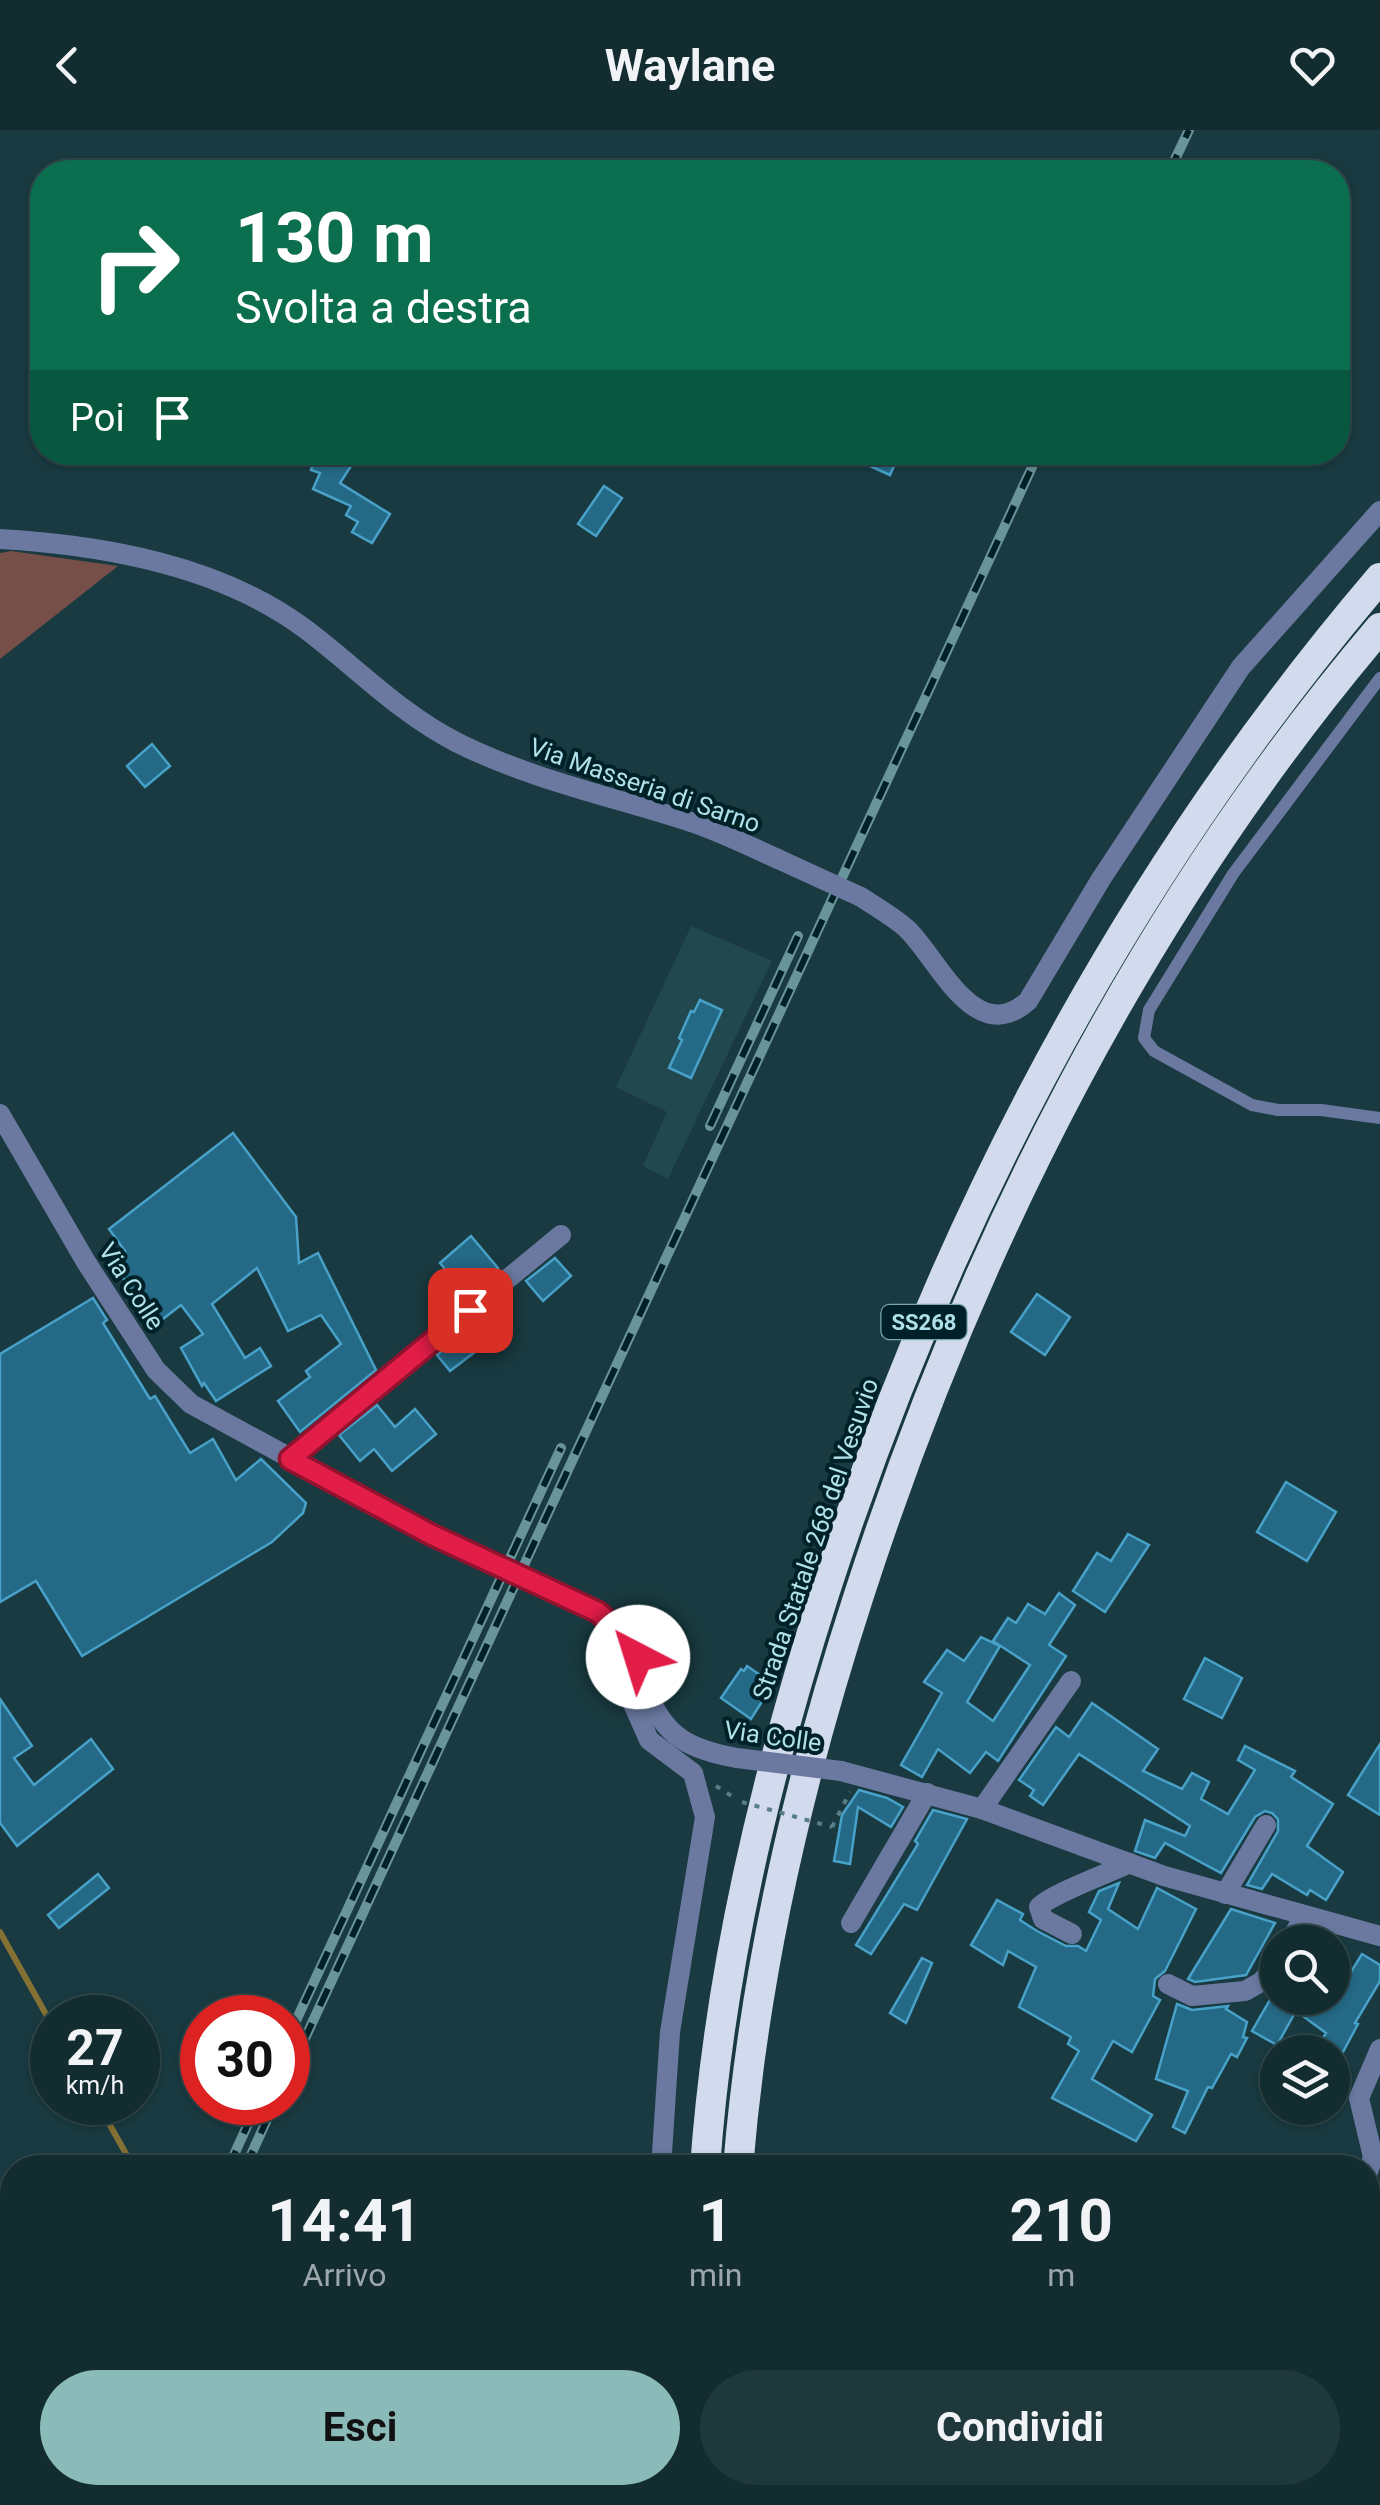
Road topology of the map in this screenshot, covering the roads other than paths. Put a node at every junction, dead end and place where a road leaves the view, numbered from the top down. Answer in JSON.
{"nodes":[{"id":1,"x":1380,"y":511,"type":"edge"},
{"id":2,"x":0,"y":539,"type":"edge"},
{"id":3,"x":1380,"y":578,"type":"edge"},
{"id":4,"x":1380,"y":628,"type":"edge"},
{"id":5,"x":1380,"y":678,"type":"edge"},
{"id":6,"x":0,"y":1114,"type":"edge"},
{"id":7,"x":1380,"y":1118,"type":"edge"},
{"id":8,"x":561,"y":1236,"type":"dead end"},
{"id":9,"x":290,"y":1459,"type":"junction"},
{"id":10,"x":628,"y":1640,"type":"junction"},
{"id":11,"x":1071,"y":1681,"type":"dead end"},
{"id":12,"x":927,"y":1793,"type":"junction"},
{"id":13,"x":982,"y":1808,"type":"junction"},
{"id":14,"x":1266,"y":1825,"type":"dead end"},
{"id":15,"x":1130,"y":1863,"type":"junction"},
{"id":16,"x":1225,"y":1894,"type":"junction"},
{"id":17,"x":1304,"y":1917,"type":"junction"},
{"id":18,"x":851,"y":1923,"type":"dead end"},
{"id":19,"x":1299,"y":1925,"type":"edge"},
{"id":20,"x":1072,"y":1934,"type":"dead end"},
{"id":21,"x":1380,"y":1936,"type":"edge"},
{"id":22,"x":1260,"y":1983,"type":"edge"},
{"id":23,"x":1168,"y":1984,"type":"dead end"},
{"id":24,"x":1380,"y":2049,"type":"edge"},
{"id":25,"x":662,"y":2155,"type":"edge"},
{"id":26,"x":706,"y":2155,"type":"edge"},
{"id":27,"x":740,"y":2155,"type":"edge"},
{"id":28,"x":1373,"y":2155,"type":"edge"}],
"edges":[{"from":1,"to":2,"type":"street","name":"Via Masseria di Sarno","bridge":true},
{"from":3,"to":26,"type":"highway","name":"Strada Statale 268 del Vesuvio","number":"SS268"},
{"from":4,"to":27,"type":"highway","number":"SS268"},
{"from":5,"to":7,"type":"lane"},
{"from":6,"to":9,"type":"street","name":"Via Colle"},
{"from":8,"to":9,"type":"street"},
{"from":9,"to":10,"type":"street","name":"Via Colle","bridge":true},
{"from":10,"to":12,"type":"street","name":"Via Colle","bridge":true},
{"from":10,"to":25,"type":"street"},
{"from":11,"to":13,"type":"street"},
{"from":12,"to":13,"type":"street","name":"Via Colle"},
{"from":12,"to":18,"type":"street"},
{"from":13,"to":15,"type":"street","name":"Via Colle"},
{"from":14,"to":16,"type":"street"},
{"from":15,"to":16,"type":"street","name":"Via Colle"},
{"from":15,"to":20,"type":"street"},
{"from":16,"to":17,"type":"street","name":"Via Colle"},
{"from":17,"to":19,"type":"street"},
{"from":17,"to":21,"type":"street","name":"Via Colle"},
{"from":22,"to":23,"type":"street"},
{"from":24,"to":28,"type":"street"}]}
